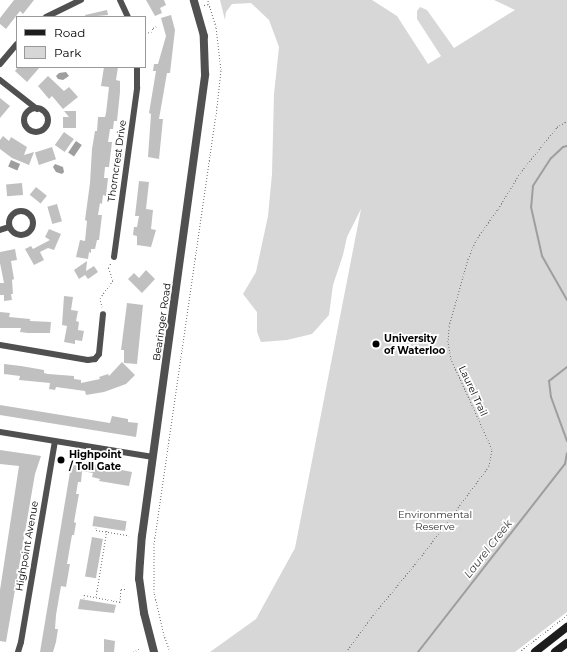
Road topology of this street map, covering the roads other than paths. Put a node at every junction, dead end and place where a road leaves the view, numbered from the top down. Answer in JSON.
{"nodes":[{"id":1,"x":81,"y":0,"type":"edge"},
{"id":2,"x":120,"y":0,"type":"edge"},
{"id":3,"x":194,"y":0,"type":"edge"},
{"id":4,"x":48,"y":16,"type":"edge"},
{"id":5,"x":128,"y":16,"type":"edge"},
{"id":6,"x":16,"y":45,"type":"edge"},
{"id":7,"x":0,"y":64,"type":"edge"},
{"id":8,"x":137,"y":68,"type":"edge"},
{"id":9,"x":0,"y":80,"type":"edge"},
{"id":10,"x":37,"y":109,"type":"dead end"},
{"id":11,"x":9,"y":227,"type":"junction"},
{"id":12,"x":0,"y":230,"type":"edge"},
{"id":13,"x":114,"y":257,"type":"road end"},
{"id":14,"x":103,"y":314,"type":"road end"},
{"id":15,"x":0,"y":345,"type":"edge"},
{"id":16,"x":0,"y":432,"type":"edge"},
{"id":17,"x":55,"y":442,"type":"junction"},
{"id":18,"x":153,"y":457,"type":"junction"},
{"id":19,"x":567,"y":627,"type":"edge"},
{"id":20,"x":567,"y":643,"type":"edge"},
{"id":21,"x":154,"y":650,"type":"edge"},
{"id":22,"x":18,"y":652,"type":"edge"},
{"id":23,"x":535,"y":652,"type":"edge"},
{"id":24,"x":556,"y":652,"type":"edge"}],
"edges":[{"from":1,"to":4,"type":"street"},
{"from":2,"to":5,"type":"street"},
{"from":3,"to":18,"type":"street","name":"Bearinger Road"},
{"from":6,"to":7,"type":"street"},
{"from":8,"to":13,"type":"street","name":"Thorncrest Drive"},
{"from":9,"to":10,"type":"street"},
{"from":11,"to":11,"type":"street"},
{"from":11,"to":12,"type":"street"},
{"from":14,"to":15,"type":"street"},
{"from":16,"to":17,"type":"street"},
{"from":17,"to":18,"type":"street"},
{"from":17,"to":22,"type":"street","name":"Highpoint Avenue"},
{"from":18,"to":21,"type":"street","name":"Bearinger Road"},
{"from":19,"to":23,"type":"main road"},
{"from":20,"to":24,"type":"main road"}]}
